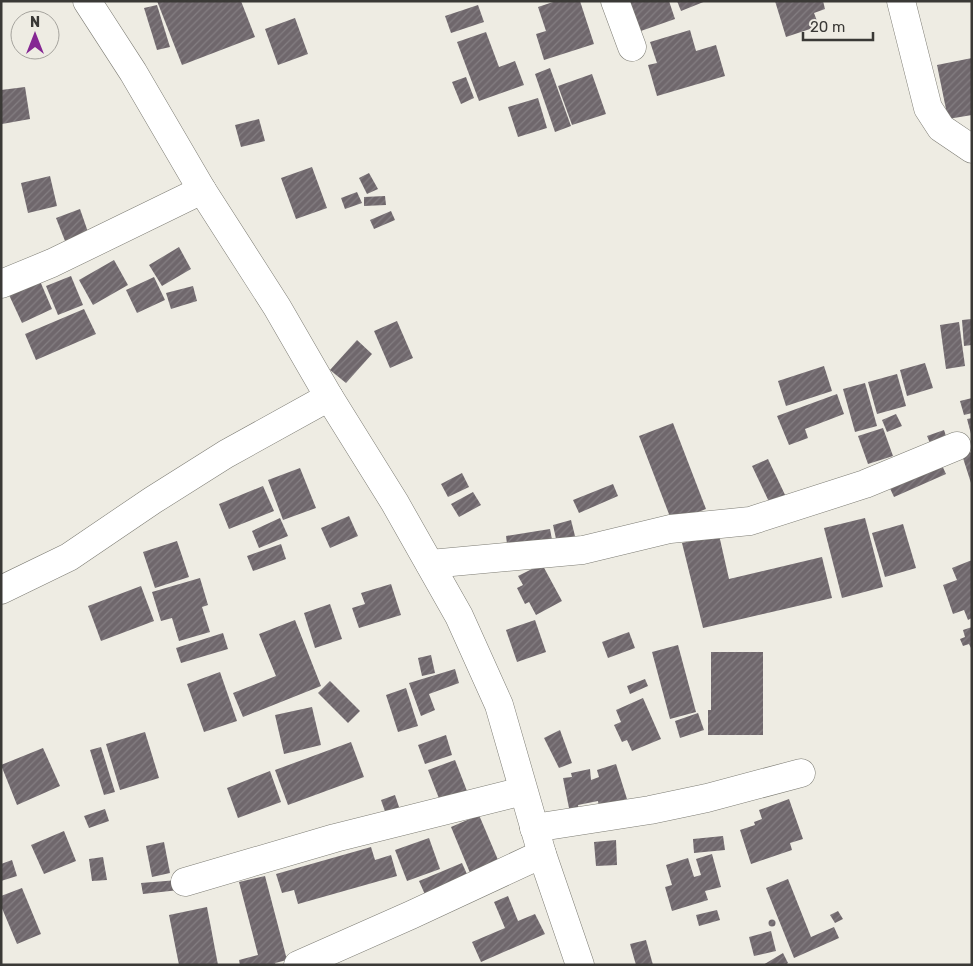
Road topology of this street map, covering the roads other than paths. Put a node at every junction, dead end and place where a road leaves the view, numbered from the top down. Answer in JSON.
{"nodes":[{"id":1,"x":87,"y":1,"type":"edge"},
{"id":2,"x":615,"y":1,"type":"edge"},
{"id":3,"x":901,"y":1,"type":"edge"},
{"id":4,"x":632,"y":47,"type":"dead end"},
{"id":5,"x":972,"y":149,"type":"edge"},
{"id":6,"x":202,"y":190,"type":"junction"},
{"id":7,"x":1,"y":284,"type":"edge"},
{"id":8,"x":329,"y":397,"type":"junction"},
{"id":9,"x":958,"y":446,"type":"dead end"},
{"id":10,"x":430,"y":564,"type":"junction"},
{"id":11,"x":1,"y":590,"type":"edge"},
{"id":12,"x":801,"y":773,"type":"dead end"},
{"id":13,"x":523,"y":791,"type":"junction"},
{"id":14,"x":534,"y":828,"type":"junction"},
{"id":15,"x":542,"y":854,"type":"junction"},
{"id":16,"x":185,"y":882,"type":"dead end"},
{"id":17,"x":298,"y":965,"type":"edge"},
{"id":18,"x":580,"y":965,"type":"edge"}],
"edges":[{"from":1,"to":6,"type":"street"},
{"from":2,"to":4,"type":"street"},
{"from":3,"to":5,"type":"street"},
{"from":6,"to":7,"type":"street"},
{"from":6,"to":8,"type":"street"},
{"from":8,"to":10,"type":"street"},
{"from":8,"to":11,"type":"street"},
{"from":9,"to":10,"type":"street"},
{"from":10,"to":13,"type":"street"},
{"from":12,"to":14,"type":"street"},
{"from":13,"to":14,"type":"street"},
{"from":13,"to":16,"type":"street"},
{"from":14,"to":15,"type":"street"},
{"from":15,"to":17,"type":"street"},
{"from":15,"to":18,"type":"street"}]}
